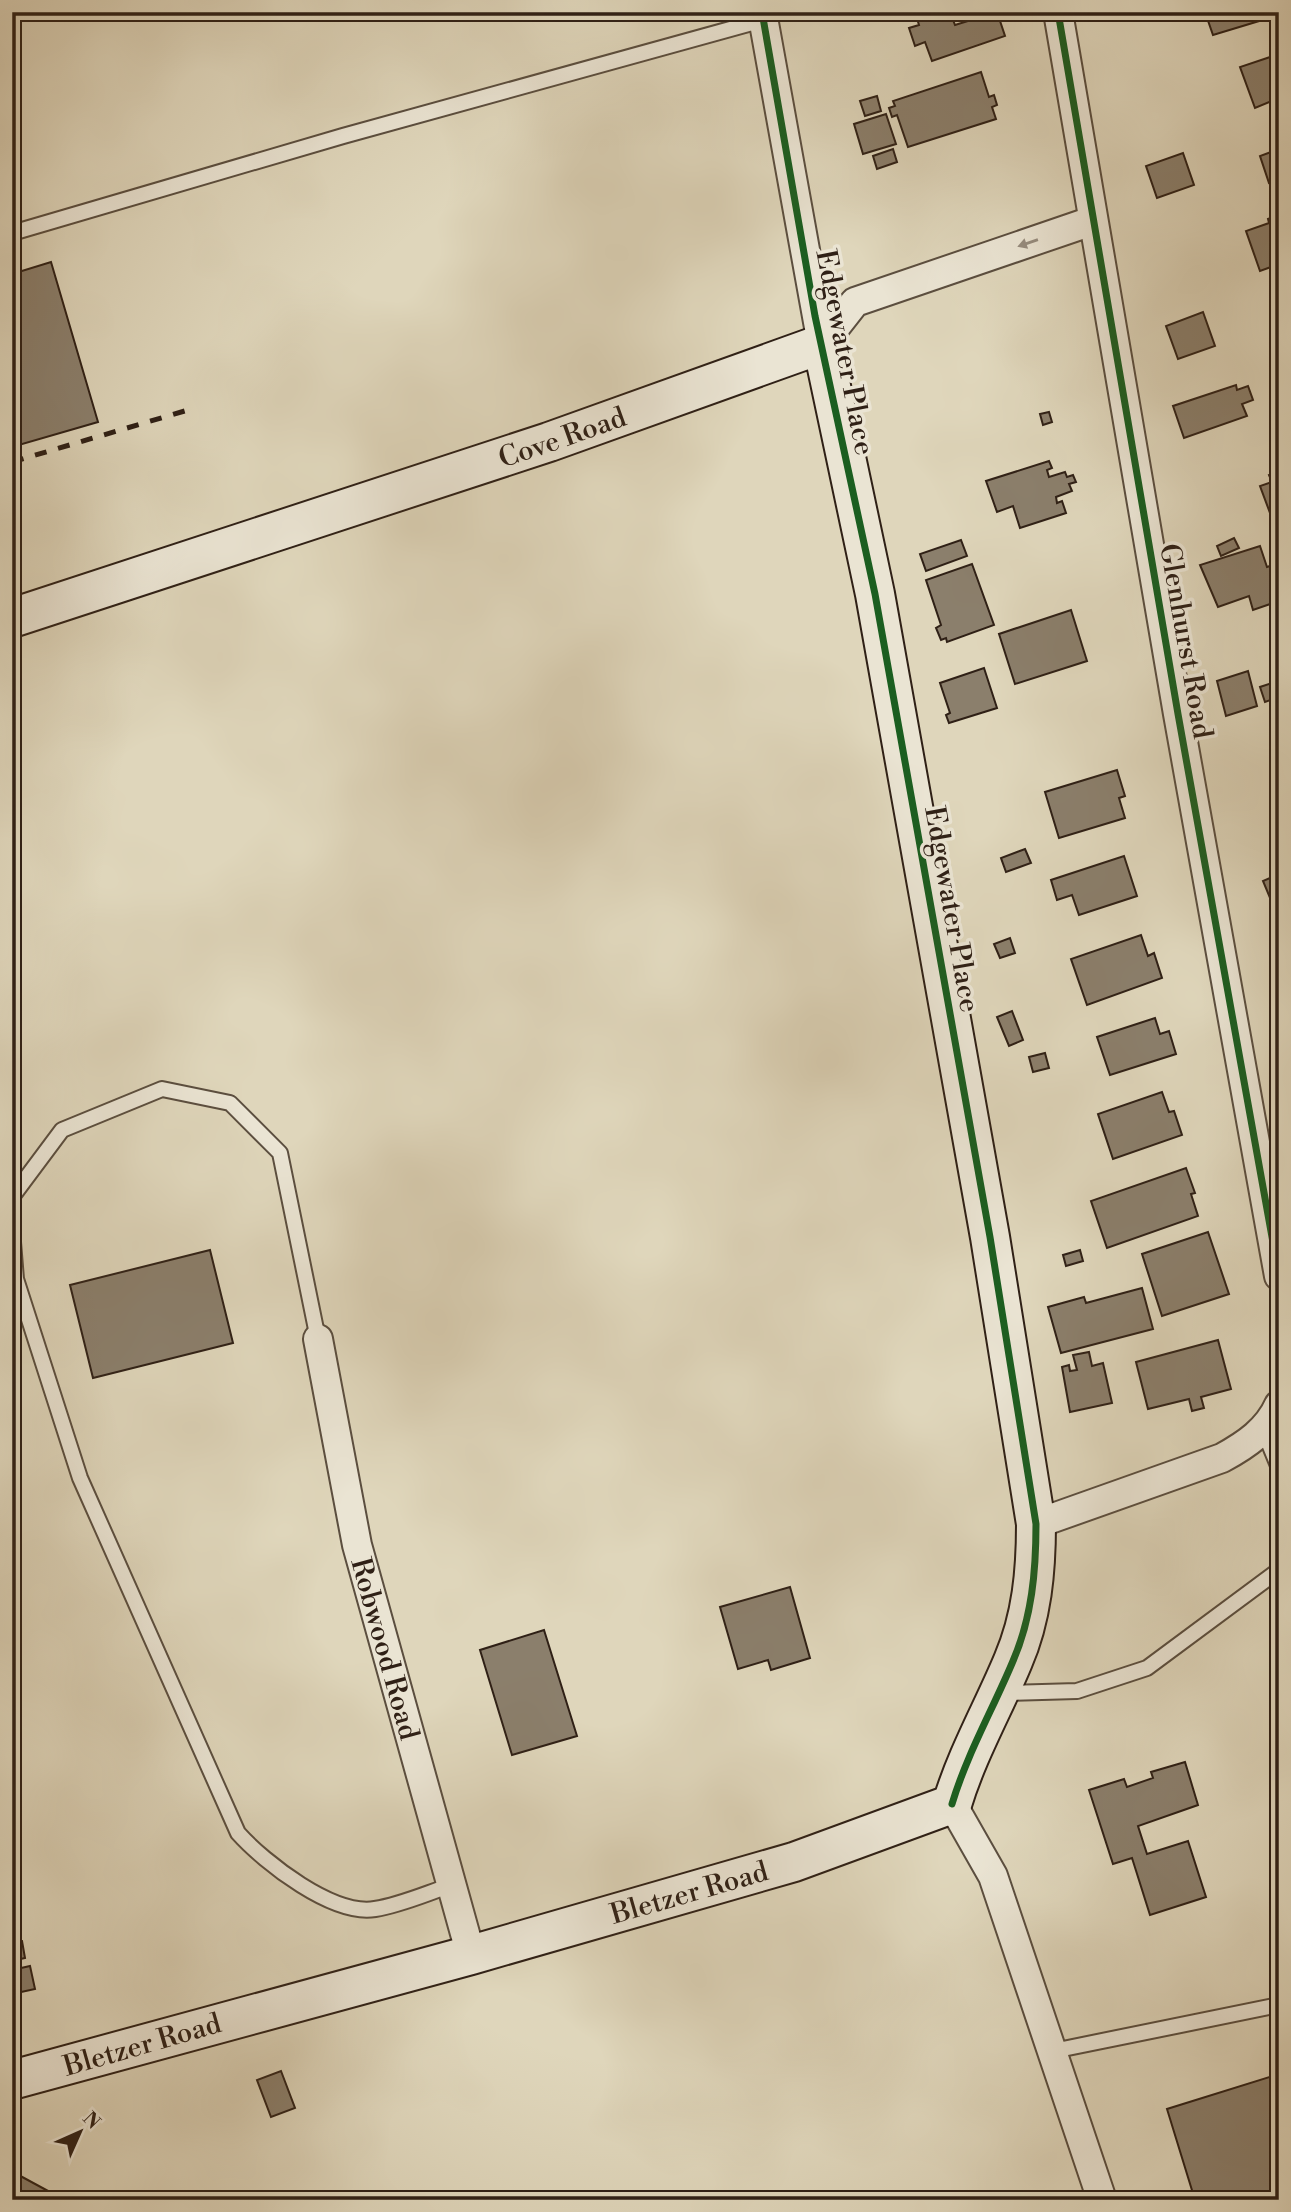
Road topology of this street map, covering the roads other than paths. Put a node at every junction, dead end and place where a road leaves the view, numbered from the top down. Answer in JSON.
{"nodes":[{"id":1,"x":1058,"y":12,"type":"edge"},
{"id":2,"x":762,"y":16,"type":"edge"},
{"id":3,"x":1092,"y":221,"type":"junction"},
{"id":4,"x":12,"y":233,"type":"edge"},
{"id":5,"x":822,"y":344,"type":"junction"},
{"id":6,"x":12,"y":618,"type":"edge"},
{"id":7,"x":12,"y":1197,"type":"edge"},
{"id":8,"x":12,"y":1230,"type":"edge"},
{"id":9,"x":1279,"y":1276,"type":"edge"},
{"id":10,"x":318,"y":1339,"type":"joint"},
{"id":11,"x":1279,"y":1405,"type":"edge"},
{"id":12,"x":1263,"y":1429,"type":"junction"},
{"id":13,"x":1279,"y":1468,"type":"edge"},
{"id":14,"x":1036,"y":1524,"type":"junction"},
{"id":15,"x":1279,"y":1570,"type":"edge"},
{"id":16,"x":998,"y":1694,"type":"junction"},
{"id":17,"x":951,"y":1804,"type":"junction"},
{"id":18,"x":452,"y":1885,"type":"junction"},
{"id":19,"x":471,"y":1955,"type":"junction"},
{"id":20,"x":1279,"y":2006,"type":"edge"},
{"id":21,"x":1053,"y":2050,"type":"junction"},
{"id":22,"x":12,"y":2080,"type":"edge"},
{"id":23,"x":1102,"y":2200,"type":"edge"}],
"edges":[{"from":1,"to":3,"type":"street","name":"Glenhurst Road"},
{"from":2,"to":4,"type":"lane"},
{"from":2,"to":5,"type":"street","name":"Edgewater Place"},
{"from":3,"to":5,"type":"street","one_way":true},
{"from":3,"to":9,"type":"street","name":"Glenhurst Road"},
{"from":5,"to":6,"type":"street","name":"Cove Road"},
{"from":5,"to":14,"type":"street","name":"Edgewater Place"},
{"from":7,"to":10,"type":"lane"},
{"from":8,"to":18,"type":"lane"},
{"from":10,"to":18,"type":"street","name":"Robwood Road"},
{"from":11,"to":12,"type":"street"},
{"from":12,"to":13,"type":"lane"},
{"from":12,"to":14,"type":"street"},
{"from":14,"to":16,"type":"street","name":"Edgewater Place"},
{"from":15,"to":16,"type":"lane"},
{"from":16,"to":17,"type":"street","name":"Edgewater Place"},
{"from":17,"to":19,"type":"street","name":"Bletzer Road"},
{"from":17,"to":21,"type":"street"},
{"from":18,"to":19,"type":"street","name":"Robwood Road"},
{"from":19,"to":22,"type":"street","name":"Bletzer Road"},
{"from":20,"to":21,"type":"lane"},
{"from":21,"to":23,"type":"street"}]}
